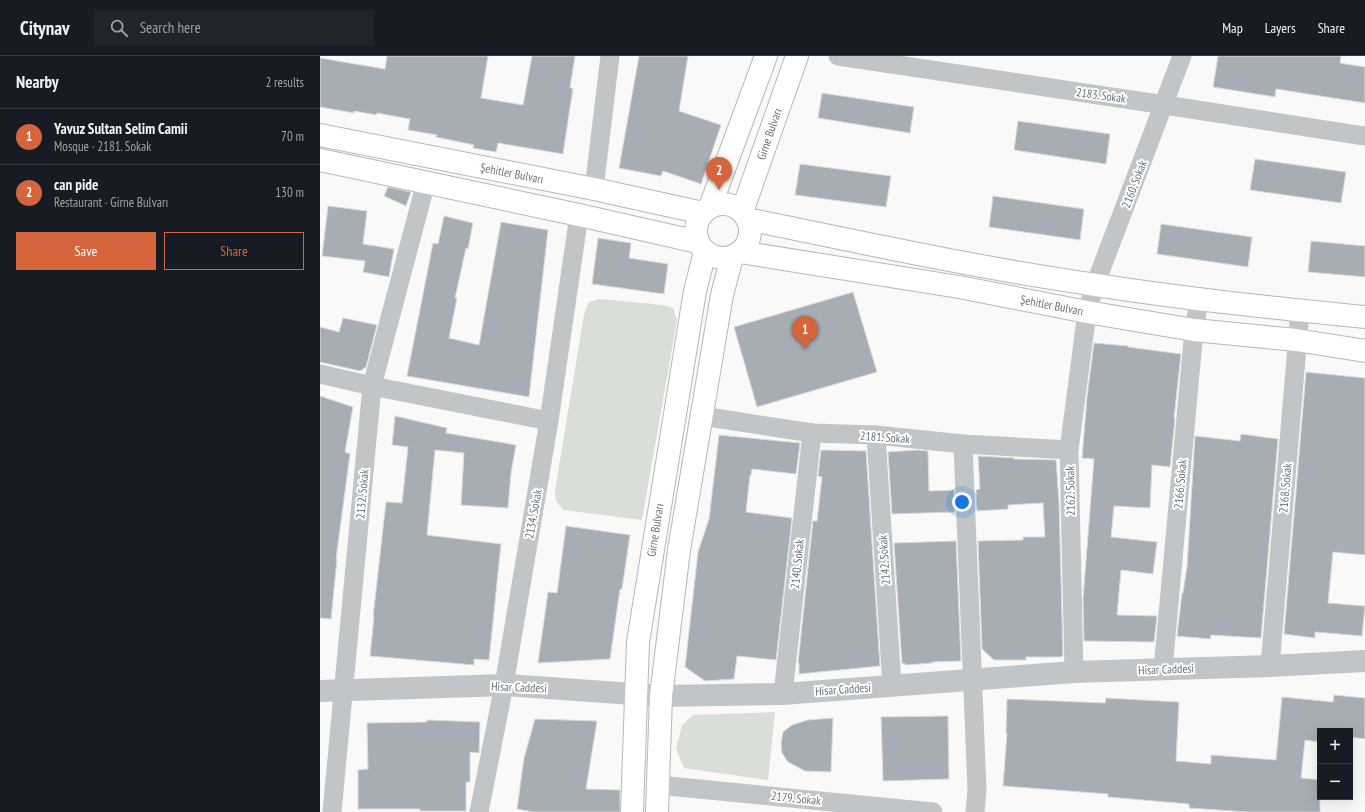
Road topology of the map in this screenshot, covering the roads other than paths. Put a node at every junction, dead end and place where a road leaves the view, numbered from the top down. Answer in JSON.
{"nodes":[{"id":1,"x":610,"y":56,"type":"edge"},
{"id":2,"x":766,"y":56,"type":"edge"},
{"id":3,"x":797,"y":56,"type":"edge"},
{"id":4,"x":838,"y":56,"type":"edge"},
{"id":5,"x":1182,"y":56,"type":"edge"},
{"id":6,"x":1165,"y":104,"type":"junction"},
{"id":7,"x":320,"y":134,"type":"edge"},
{"id":8,"x":1365,"y":136,"type":"edge"},
{"id":9,"x":320,"y":160,"type":"edge"},
{"id":10,"x":426,"y":182,"type":"junction"},
{"id":11,"x":594,"y":189,"type":"junction"},
{"id":12,"x":706,"y":210,"type":"junction"},
{"id":13,"x":579,"y":215,"type":"junction"},
{"id":14,"x":744,"y":215,"type":"junction"},
{"id":15,"x":702,"y":247,"type":"junction"},
{"id":16,"x":736,"y":255,"type":"junction"},
{"id":17,"x":1095,"y":285,"type":"junction"},
{"id":18,"x":1199,"y":299,"type":"junction"},
{"id":19,"x":1300,"y":310,"type":"junction"},
{"id":20,"x":1087,"y":312,"type":"junction"},
{"id":21,"x":1365,"y":317,"type":"edge"},
{"id":22,"x":1194,"y":330,"type":"junction"},
{"id":23,"x":1296,"y":340,"type":"junction"},
{"id":24,"x":1365,"y":351,"type":"edge"},
{"id":25,"x":320,"y":374,"type":"edge"},
{"id":26,"x":372,"y":386,"type":"junction"},
{"id":27,"x":702,"y":416,"type":"junction"},
{"id":28,"x":548,"y":421,"type":"junction"},
{"id":29,"x":812,"y":433,"type":"junction"},
{"id":30,"x":876,"y":435,"type":"junction"},
{"id":31,"x":963,"y":444,"type":"junction"},
{"id":32,"x":1069,"y":450,"type":"junction"},
{"id":33,"x":1365,"y":661,"type":"edge"},
{"id":34,"x":1270,"y":666,"type":"junction"},
{"id":35,"x":1163,"y":669,"type":"junction"},
{"id":36,"x":1074,"y":672,"type":"junction"},
{"id":37,"x":972,"y":679,"type":"junction"},
{"id":38,"x":504,"y":685,"type":"junction"},
{"id":39,"x":892,"y":686,"type":"junction"},
{"id":40,"x":320,"y":691,"type":"edge"},
{"id":41,"x":344,"y":691,"type":"junction"},
{"id":42,"x":636,"y":694,"type":"junction"},
{"id":43,"x":783,"y":694,"type":"junction"},
{"id":44,"x":660,"y":696,"type":"junction"},
{"id":45,"x":658,"y":785,"type":"junction"},
{"id":46,"x":332,"y":812,"type":"edge"},
{"id":47,"x":479,"y":812,"type":"edge"},
{"id":48,"x":632,"y":812,"type":"edge"},
{"id":49,"x":657,"y":812,"type":"edge"},
{"id":50,"x":933,"y":812,"type":"edge"},
{"id":51,"x":975,"y":812,"type":"edge"}],
"edges":[{"from":1,"to":11,"type":"street"},
{"from":2,"to":12,"type":"main road"},
{"from":3,"to":14,"type":"main road","name":"Girne Bulvarı"},
{"from":4,"to":6,"type":"street","name":"2183. Sokak"},
{"from":5,"to":6,"type":"street","name":"2160. Sokak"},
{"from":6,"to":8,"type":"street","name":"2183. Sokak"},
{"from":6,"to":17,"type":"street","name":"2160. Sokak"},
{"from":7,"to":11,"type":"main road","name":"Şehitler Bulvarı"},
{"from":9,"to":10,"type":"main road","name":"Şehitler Bulvarı"},
{"from":10,"to":13,"type":"main road","name":"Şehitler Bulvarı"},
{"from":10,"to":26,"type":"street","name":"2132. Sokak"},
{"from":11,"to":12,"type":"main road","name":"Şehitler Bulvarı"},
{"from":12,"to":14,"type":"main road","name":"Şehitler Bulvarı"},
{"from":12,"to":15,"type":"main road"},
{"from":13,"to":15,"type":"main road","name":"Şehitler Bulvarı"},
{"from":13,"to":28,"type":"street","name":"2134. Sokak"},
{"from":14,"to":16,"type":"main road"},
{"from":14,"to":17,"type":"main road","name":"Şehitler Bulvarı"},
{"from":15,"to":16,"type":"main road","name":"Şehitler Bulvarı"},
{"from":15,"to":42,"type":"main road","name":"Girne Bulvarı"},
{"from":16,"to":20,"type":"main road","name":"Şehitler Bulvarı"},
{"from":16,"to":27,"type":"main road"},
{"from":17,"to":18,"type":"main road","name":"Şehitler Bulvarı"},
{"from":17,"to":20,"type":"street","name":"2160. Sokak"},
{"from":18,"to":19,"type":"main road","name":"Şehitler Bulvarı"},
{"from":18,"to":22,"type":"street","name":"2166. Sokak"},
{"from":19,"to":21,"type":"main road","name":"Şehitler Bulvarı"},
{"from":19,"to":23,"type":"street","name":"2168. Sokak"},
{"from":20,"to":22,"type":"main road","name":"Şehitler Bulvarı"},
{"from":20,"to":32,"type":"street","name":"2162. Sokak"},
{"from":22,"to":23,"type":"main road","name":"Şehitler Bulvarı"},
{"from":22,"to":35,"type":"street","name":"2166. Sokak"},
{"from":23,"to":24,"type":"main road","name":"Şehitler Bulvarı"},
{"from":23,"to":34,"type":"street","name":"2168. Sokak"},
{"from":25,"to":26,"type":"street"},
{"from":26,"to":28,"type":"street"},
{"from":26,"to":41,"type":"street","name":"2132. Sokak"},
{"from":27,"to":29,"type":"street","name":"2181. Sokak"},
{"from":27,"to":44,"type":"main road"},
{"from":28,"to":38,"type":"street","name":"2134. Sokak"},
{"from":29,"to":30,"type":"street","name":"2181. Sokak"},
{"from":29,"to":43,"type":"street","name":"2140. Sokak"},
{"from":30,"to":31,"type":"street","name":"2181. Sokak"},
{"from":30,"to":39,"type":"street","name":"2142. Sokak"},
{"from":31,"to":32,"type":"street","name":"2181. Sokak"},
{"from":31,"to":37,"type":"street"},
{"from":32,"to":36,"type":"street","name":"2162. Sokak"},
{"from":33,"to":34,"type":"street","name":"Hisar Caddesi"},
{"from":34,"to":35,"type":"street","name":"Hisar Caddesi"},
{"from":35,"to":36,"type":"street","name":"Hisar Caddesi"},
{"from":36,"to":37,"type":"street","name":"Hisar Caddesi"},
{"from":37,"to":39,"type":"street","name":"Hisar Caddesi"},
{"from":37,"to":51,"type":"street"},
{"from":38,"to":41,"type":"street","name":"Hisar Caddesi"},
{"from":38,"to":42,"type":"street","name":"Hisar Caddesi"},
{"from":38,"to":47,"type":"street","name":"2134. Sokak"},
{"from":39,"to":43,"type":"street","name":"Hisar Caddesi"},
{"from":40,"to":41,"type":"street","name":"Hisar Caddesi"},
{"from":41,"to":46,"type":"street","name":"2132. Sokak"},
{"from":42,"to":44,"type":"street","name":"Hisar Caddesi"},
{"from":42,"to":48,"type":"main road","name":"Girne Bulvarı"},
{"from":43,"to":44,"type":"street","name":"Hisar Caddesi"},
{"from":44,"to":45,"type":"main road"},
{"from":45,"to":49,"type":"main road"},
{"from":45,"to":50,"type":"street","name":"2179. Sokak"}]}
